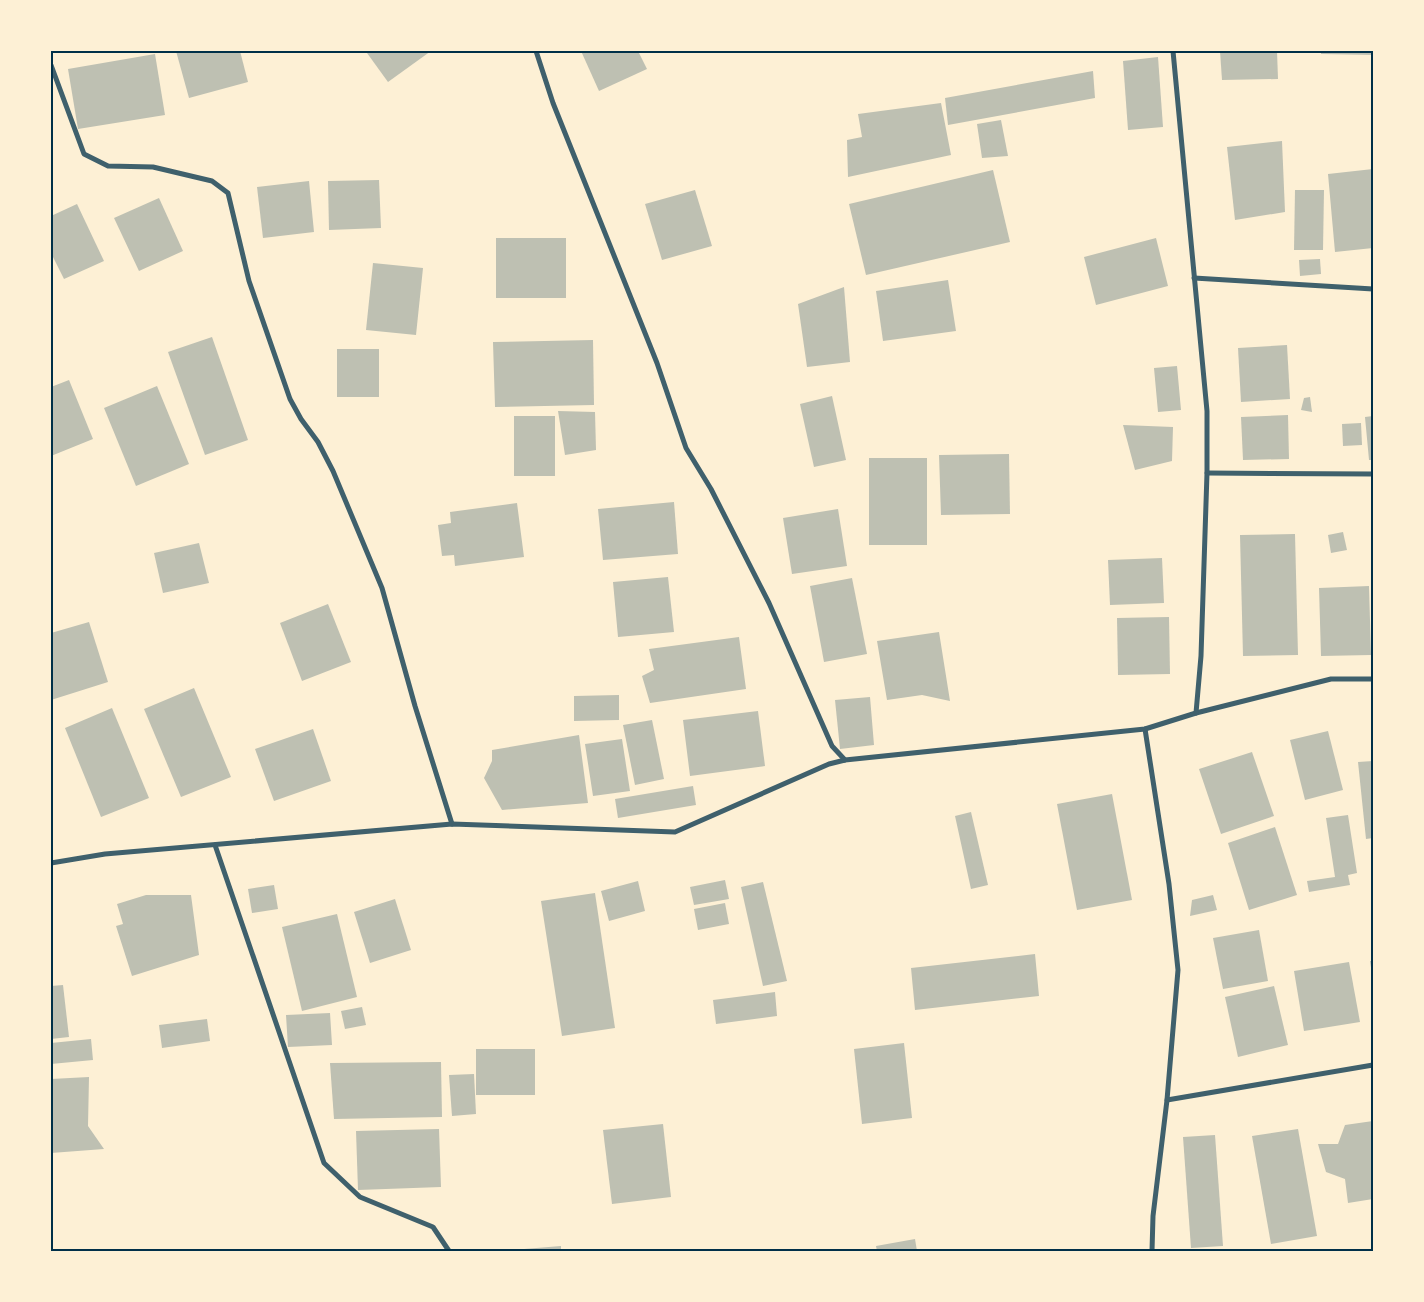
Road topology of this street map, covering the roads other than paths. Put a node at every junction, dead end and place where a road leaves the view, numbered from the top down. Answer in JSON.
{"nodes":[{"id":1,"x":536,"y":51,"type":"edge"},
{"id":2,"x":1173,"y":51,"type":"edge"},
{"id":3,"x":51,"y":65,"type":"edge"},
{"id":4,"x":1194,"y":278,"type":"junction"},
{"id":5,"x":1373,"y":289,"type":"edge"},
{"id":6,"x":1207,"y":473,"type":"junction"},
{"id":7,"x":1373,"y":474,"type":"edge"},
{"id":8,"x":1373,"y":678,"type":"edge"},
{"id":9,"x":1196,"y":713,"type":"junction"},
{"id":10,"x":1145,"y":728,"type":"junction"},
{"id":11,"x":846,"y":760,"type":"junction"},
{"id":12,"x":452,"y":824,"type":"junction"},
{"id":13,"x":215,"y":845,"type":"junction"},
{"id":14,"x":51,"y":863,"type":"edge"},
{"id":15,"x":1373,"y":1066,"type":"edge"},
{"id":16,"x":1167,"y":1100,"type":"junction"},
{"id":17,"x":449,"y":1251,"type":"edge"},
{"id":18,"x":1152,"y":1251,"type":"edge"}],
"edges":[{"from":1,"to":11,"type":"street"},
{"from":2,"to":4,"type":"street"},
{"from":3,"to":12,"type":"street"},
{"from":4,"to":5,"type":"street"},
{"from":4,"to":6,"type":"street"},
{"from":6,"to":7,"type":"street"},
{"from":6,"to":9,"type":"street"},
{"from":8,"to":9,"type":"street"},
{"from":9,"to":10,"type":"street"},
{"from":10,"to":11,"type":"street"},
{"from":10,"to":16,"type":"street"},
{"from":11,"to":12,"type":"street"},
{"from":12,"to":13,"type":"street"},
{"from":13,"to":14,"type":"street"},
{"from":13,"to":17,"type":"street"},
{"from":15,"to":16,"type":"street"},
{"from":16,"to":18,"type":"street"}]}
